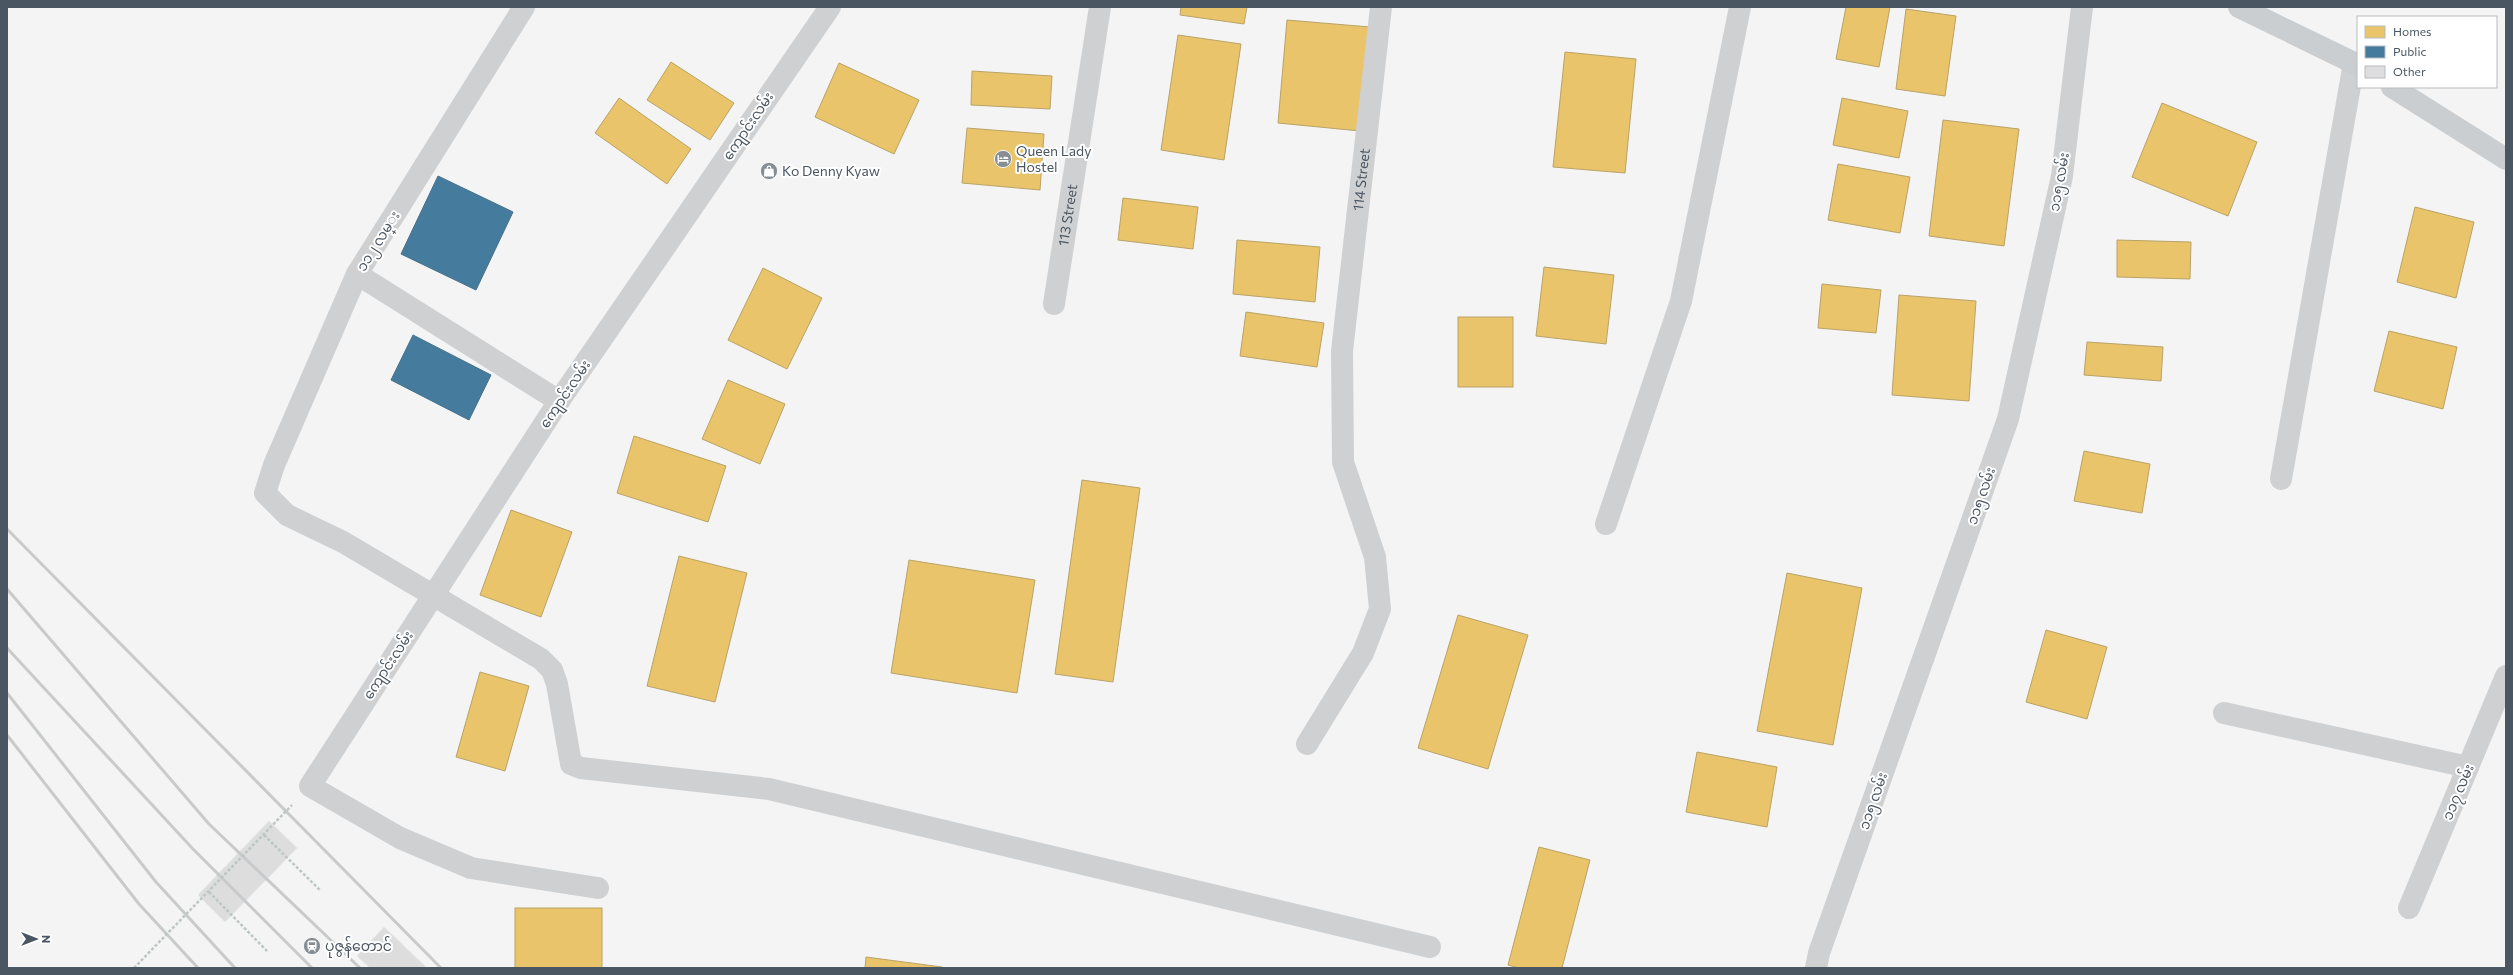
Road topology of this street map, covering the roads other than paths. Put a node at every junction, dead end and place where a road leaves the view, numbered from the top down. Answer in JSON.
{"nodes":[{"id":1,"x":524,"y":7,"type":"edge"},
{"id":2,"x":830,"y":7,"type":"edge"},
{"id":3,"x":1100,"y":7,"type":"edge"},
{"id":4,"x":1381,"y":7,"type":"edge"},
{"id":5,"x":1740,"y":7,"type":"edge"},
{"id":6,"x":2082,"y":7,"type":"edge"},
{"id":7,"x":2239,"y":7,"type":"edge"},
{"id":8,"x":2356,"y":64,"type":"edge"},
{"id":9,"x":2394,"y":88,"type":"edge"},
{"id":10,"x":2506,"y":158,"type":"edge"},
{"id":11,"x":357,"y":274,"type":"junction"},
{"id":12,"x":1054,"y":304,"type":"dead end"},
{"id":13,"x":559,"y":401,"type":"junction"},
{"id":14,"x":2281,"y":479,"type":"dead end"},
{"id":15,"x":1606,"y":524,"type":"dead end"},
{"id":16,"x":433,"y":596,"type":"junction"},
{"id":17,"x":2506,"y":676,"type":"edge"},
{"id":18,"x":2224,"y":713,"type":"dead end"},
{"id":19,"x":1307,"y":744,"type":"dead end"},
{"id":20,"x":2468,"y":767,"type":"junction"},
{"id":21,"x":598,"y":888,"type":"dead end"},
{"id":22,"x":2409,"y":908,"type":"dead end"},
{"id":23,"x":1430,"y":947,"type":"dead end"},
{"id":24,"x":1816,"y":968,"type":"edge"}],
"edges":[{"from":1,"to":11,"type":"street","name":"၁၁၂ လမ္း"},
{"from":2,"to":13,"type":"street","name":"ကျောင်းလမ်း"},
{"from":3,"to":12,"type":"street","name":"113 Street"},
{"from":4,"to":19,"type":"street","name":"114 Street"},
{"from":5,"to":15,"type":"street"},
{"from":6,"to":24,"type":"street","name":"၁၁၅ လမ်း"},
{"from":7,"to":8,"type":"main road"},
{"from":8,"to":14,"type":"street"},
{"from":9,"to":10,"type":"main road"},
{"from":11,"to":13,"type":"street"},
{"from":11,"to":16,"type":"street","name":"၁၁၂ လမ္း"},
{"from":13,"to":16,"type":"street","name":"ကျောင်းလမ်း"},
{"from":16,"to":21,"type":"street","name":"ကျောင်းလမ်း"},
{"from":16,"to":23,"type":"street"},
{"from":17,"to":20,"type":"street","name":"၁၁၇ လမ်း"},
{"from":18,"to":20,"type":"street"},
{"from":20,"to":22,"type":"street","name":"၁၁၇ လမ်း"}]}
